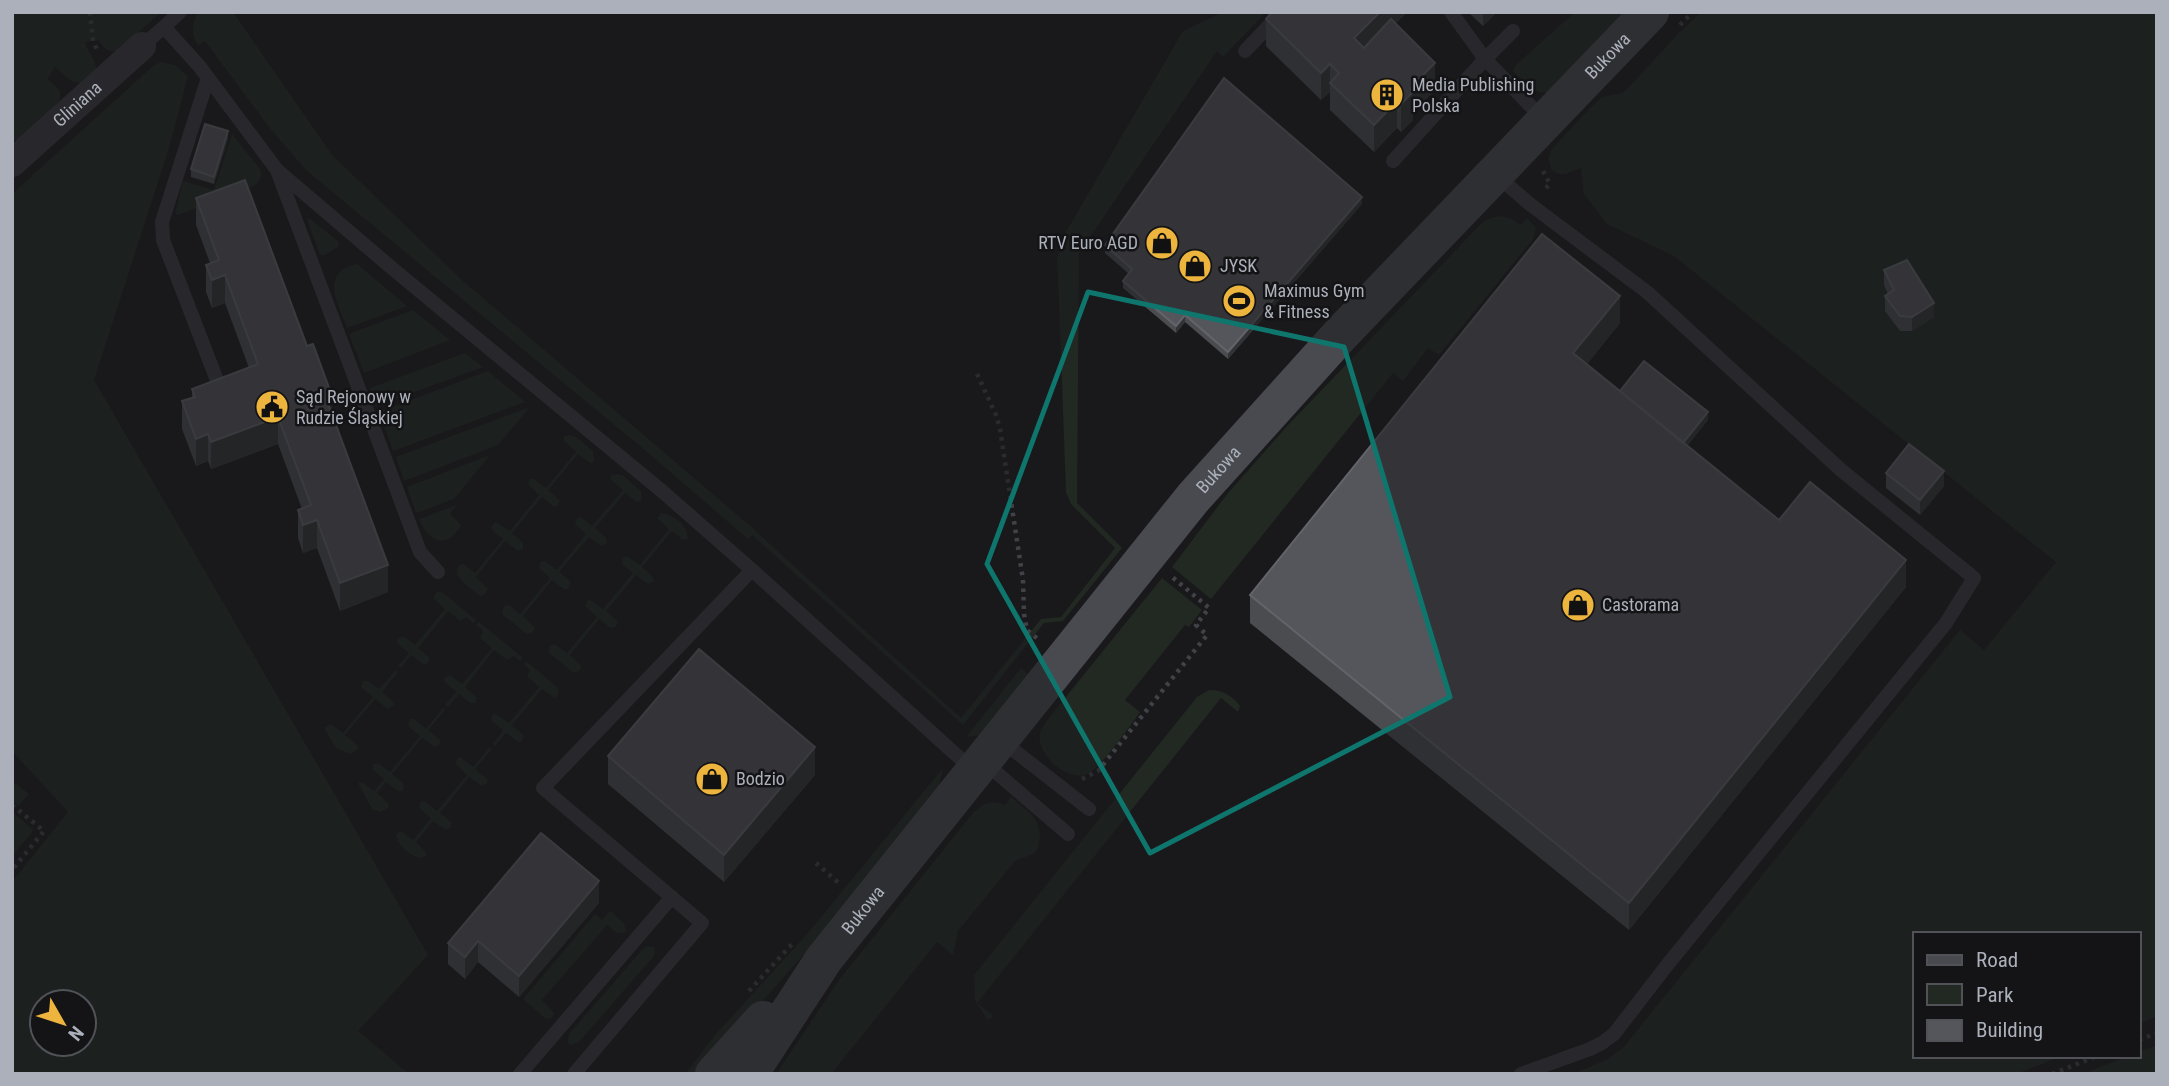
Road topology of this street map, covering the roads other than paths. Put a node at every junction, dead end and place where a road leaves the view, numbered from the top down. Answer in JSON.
{"nodes":[{"id":1,"x":180,"y":12,"type":"edge"},
{"id":2,"x":1282,"y":12,"type":"edge"},
{"id":3,"x":1451,"y":12,"type":"edge"},
{"id":4,"x":1650,"y":12,"type":"edge"},
{"id":5,"x":164,"y":27,"type":"junction"},
{"id":6,"x":1513,"y":31,"type":"dead end"},
{"id":7,"x":142,"y":46,"type":"joint"},
{"id":8,"x":1245,"y":51,"type":"dead end"},
{"id":9,"x":1485,"y":59,"type":"junction"},
{"id":10,"x":208,"y":78,"type":"junction"},
{"id":11,"x":1546,"y":122,"type":"junction"},
{"id":12,"x":1393,"y":161,"type":"dead end"},
{"id":13,"x":12,"y":163,"type":"edge"},
{"id":14,"x":277,"y":170,"type":"junction"},
{"id":15,"x":1495,"y":174,"type":"junction"},
{"id":16,"x":223,"y":396,"type":"edge"},
{"id":17,"x":752,"y":570,"type":"junction"},
{"id":18,"x":438,"y":572,"type":"dead end"},
{"id":19,"x":986,"y":758,"type":"junction"},
{"id":20,"x":1089,"y":809,"type":"dead end"},
{"id":21,"x":1068,"y":834,"type":"dead end"},
{"id":22,"x":672,"y":897,"type":"junction"},
{"id":23,"x":824,"y":959,"type":"junction"},
{"id":24,"x":520,"y":1074,"type":"edge"},
{"id":25,"x":574,"y":1074,"type":"edge"},
{"id":26,"x":714,"y":1074,"type":"edge"},
{"id":27,"x":749,"y":1074,"type":"edge"},
{"id":28,"x":1521,"y":1074,"type":"edge"}],
"edges":[{"from":1,"to":5,"type":"lane"},
{"from":2,"to":8,"type":"lane"},
{"from":3,"to":9,"type":"lane"},
{"from":4,"to":11,"type":"street","name":"Bukowa"},
{"from":5,"to":7,"type":"lane"},
{"from":5,"to":10,"type":"lane"},
{"from":6,"to":9,"type":"lane"},
{"from":7,"to":13,"type":"street","name":"Gliniana"},
{"from":9,"to":11,"type":"lane"},
{"from":9,"to":12,"type":"lane"},
{"from":10,"to":14,"type":"lane"},
{"from":10,"to":16,"type":"lane"},
{"from":11,"to":15,"type":"street","name":"Bukowa"},
{"from":14,"to":17,"type":"lane"},
{"from":14,"to":18,"type":"lane"},
{"from":15,"to":19,"type":"street","name":"Bukowa"},
{"from":15,"to":28,"type":"lane"},
{"from":17,"to":19,"type":"lane"},
{"from":17,"to":22,"type":"lane"},
{"from":19,"to":20,"type":"lane"},
{"from":19,"to":21,"type":"lane"},
{"from":19,"to":23,"type":"street","name":"Bukowa"},
{"from":22,"to":24,"type":"lane"},
{"from":22,"to":25,"type":"lane"},
{"from":23,"to":26,"type":"street","name":"Bukowa"},
{"from":23,"to":27,"type":"street","name":"Bukowa"}]}
